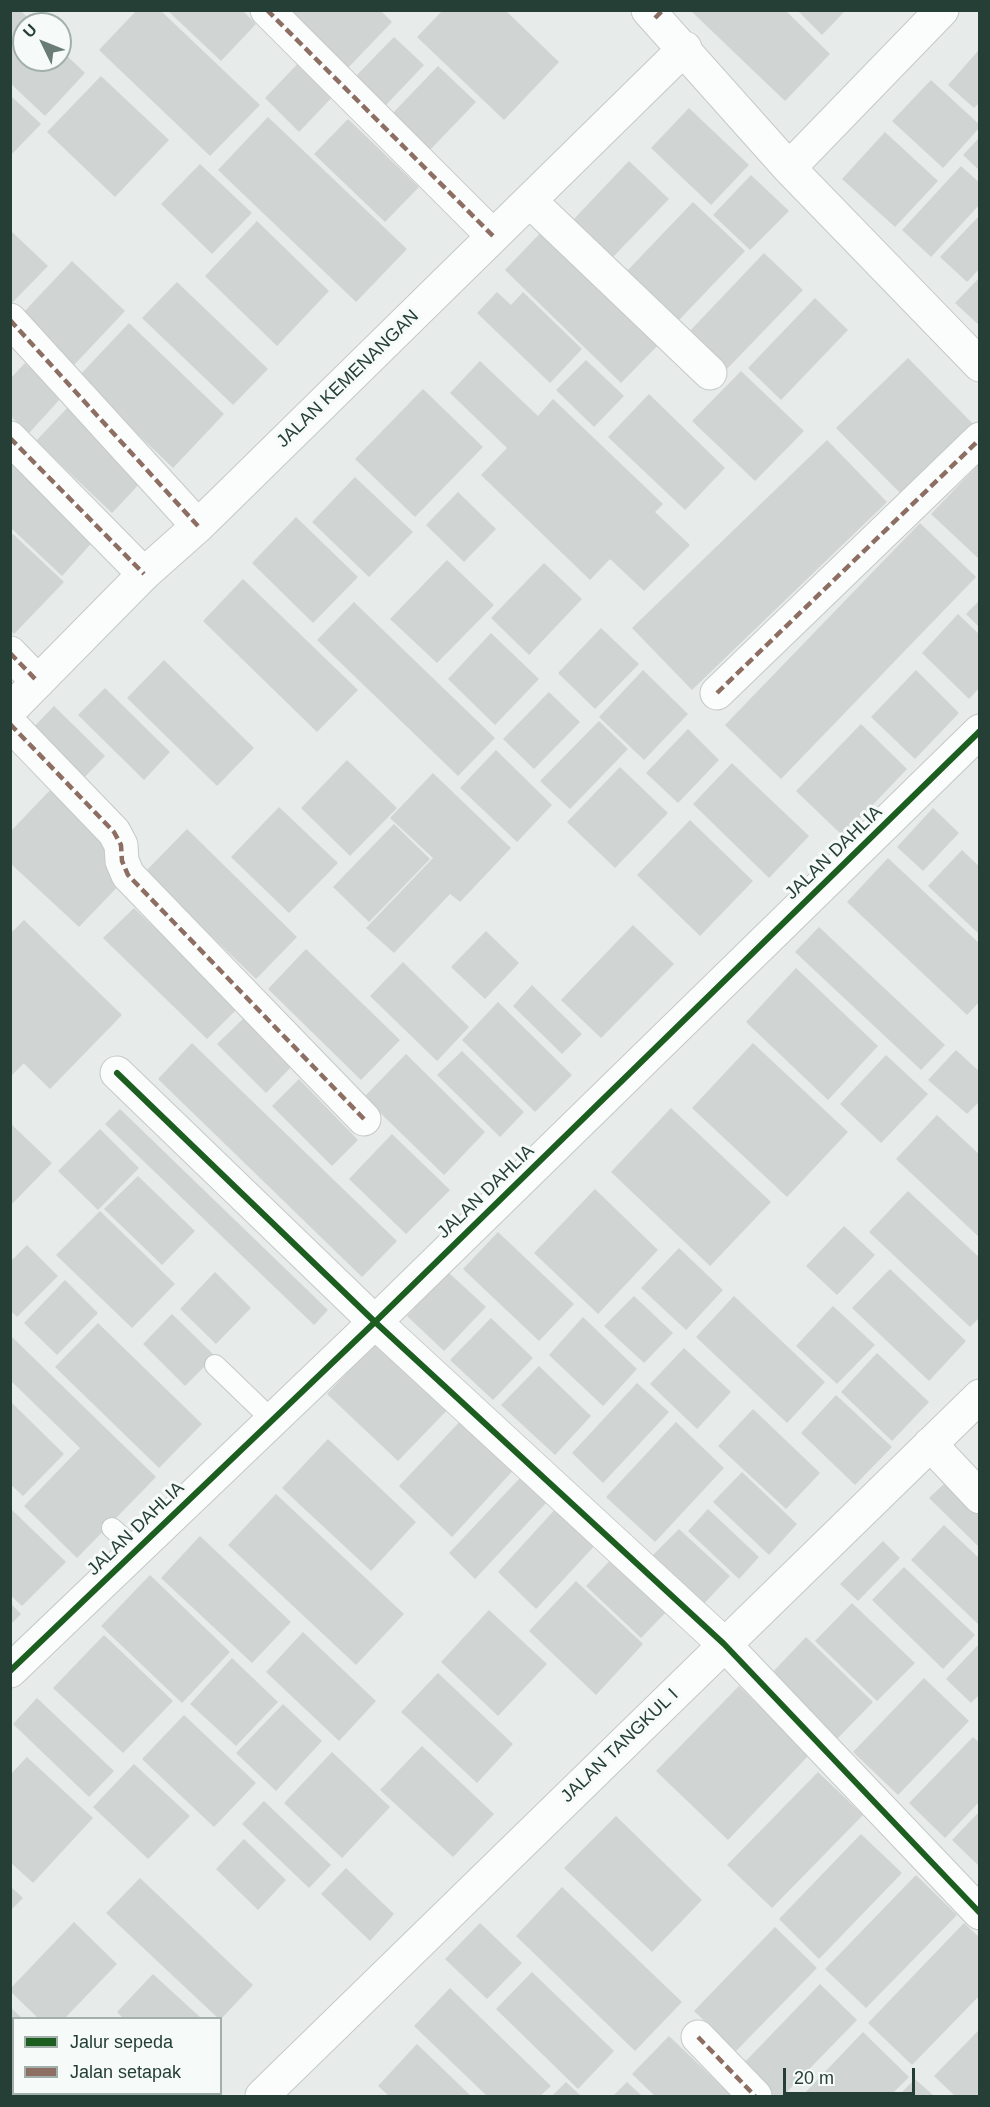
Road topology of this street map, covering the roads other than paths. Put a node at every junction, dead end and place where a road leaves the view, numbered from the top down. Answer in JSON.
{"nodes":[{"id":1,"x":267,"y":10,"type":"edge"},
{"id":2,"x":942,"y":10,"type":"edge"},
{"id":3,"x":655,"y":13,"type":"edge"},
{"id":4,"x":685,"y":48,"type":"junction"},
{"id":5,"x":789,"y":168,"type":"junction"},
{"id":6,"x":530,"y":201,"type":"junction"},
{"id":7,"x":494,"y":236,"type":"junction"},
{"id":8,"x":10,"y":320,"type":"edge"},
{"id":9,"x":980,"y":365,"type":"edge"},
{"id":10,"x":710,"y":373,"type":"dead end"},
{"id":11,"x":10,"y":438,"type":"edge"},
{"id":12,"x":980,"y":439,"type":"edge"},
{"id":13,"x":198,"y":526,"type":"junction"},
{"id":14,"x":144,"y":574,"type":"junction"},
{"id":15,"x":10,"y":653,"type":"edge"},
{"id":16,"x":38,"y":682,"type":"junction"},
{"id":17,"x":717,"y":693,"type":"dead end"},
{"id":18,"x":10,"y":710,"type":"edge"},
{"id":19,"x":10,"y":724,"type":"edge"},
{"id":20,"x":980,"y":731,"type":"edge"},
{"id":21,"x":117,"y":1073,"type":"dead end"},
{"id":22,"x":364,"y":1119,"type":"dead end"},
{"id":23,"x":375,"y":1322,"type":"junction"},
{"id":24,"x":215,"y":1365,"type":"dead end"},
{"id":25,"x":980,"y":1396,"type":"edge"},
{"id":26,"x":272,"y":1420,"type":"junction"},
{"id":27,"x":930,"y":1444,"type":"junction"},
{"id":28,"x":980,"y":1497,"type":"edge"},
{"id":29,"x":112,"y":1528,"type":"dead end"},
{"id":30,"x":136,"y":1550,"type":"junction"},
{"id":31,"x":724,"y":1644,"type":"junction"},
{"id":32,"x":10,"y":1671,"type":"edge"},
{"id":33,"x":980,"y":1913,"type":"edge"},
{"id":34,"x":698,"y":2037,"type":"dead end"},
{"id":35,"x":262,"y":2097,"type":"edge"},
{"id":36,"x":755,"y":2097,"type":"edge"}],
"edges":[{"from":1,"to":7,"type":"street"},
{"from":2,"to":5,"type":"street"},
{"from":3,"to":4,"type":"street"},
{"from":4,"to":5,"type":"street"},
{"from":4,"to":6,"type":"street","name":"JALAN KEMENANGAN"},
{"from":5,"to":9,"type":"street"},
{"from":6,"to":7,"type":"street","name":"JALAN KEMENANGAN"},
{"from":6,"to":10,"type":"street"},
{"from":7,"to":13,"type":"street","name":"JALAN KEMENANGAN"},
{"from":8,"to":13,"type":"street"},
{"from":11,"to":14,"type":"street"},
{"from":12,"to":17,"type":"street"},
{"from":13,"to":14,"type":"street","name":"JALAN KEMENANGAN"},
{"from":14,"to":16,"type":"street","name":"JALAN KEMENANGAN"},
{"from":15,"to":16,"type":"street"},
{"from":16,"to":18,"type":"street","name":"JALAN KEMENANGAN"},
{"from":19,"to":22,"type":"street"},
{"from":20,"to":23,"type":"street","name":"JALAN DAHLIA"},
{"from":21,"to":23,"type":"street"},
{"from":23,"to":26,"type":"street","name":"JALAN DAHLIA"},
{"from":23,"to":31,"type":"street"},
{"from":24,"to":26,"type":"lane"},
{"from":25,"to":27,"type":"street","name":"JALAN TANGKUL I"},
{"from":26,"to":30,"type":"street","name":"JALAN DAHLIA"},
{"from":27,"to":28,"type":"street"},
{"from":27,"to":31,"type":"street","name":"JALAN TANGKUL I"},
{"from":29,"to":30,"type":"lane"},
{"from":30,"to":32,"type":"street","name":"JALAN DAHLIA"},
{"from":31,"to":33,"type":"street"},
{"from":31,"to":35,"type":"street","name":"JALAN TANGKUL I"},
{"from":34,"to":36,"type":"street"}]}
